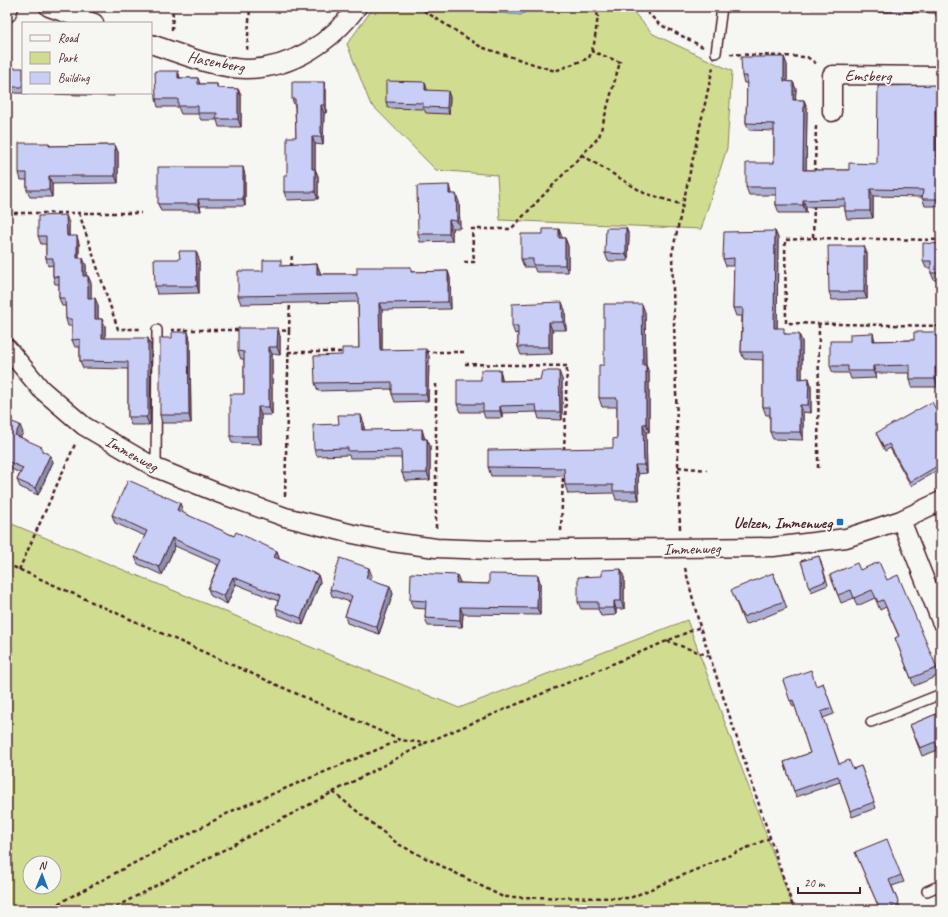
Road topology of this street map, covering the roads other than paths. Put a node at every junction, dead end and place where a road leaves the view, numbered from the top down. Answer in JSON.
{"nodes":[{"id":1,"x":9,"y":7,"type":"edge"},
{"id":2,"x":49,"y":7,"type":"edge"},
{"id":3,"x":357,"y":7,"type":"edge"},
{"id":4,"x":722,"y":7,"type":"edge"},
{"id":5,"x":7,"y":13,"type":"edge"},
{"id":6,"x":91,"y":22,"type":"edge"},
{"id":7,"x":152,"y":44,"type":"edge"},
{"id":8,"x":716,"y":53,"type":"road end"},
{"id":9,"x":941,"y":76,"type":"edge"},
{"id":10,"x":832,"y":112,"type":"road end"},
{"id":11,"x":157,"y":330,"type":"road end"},
{"id":12,"x":7,"y":348,"type":"edge"},
{"id":13,"x":156,"y":468,"type":"junction"},
{"id":14,"x":941,"y":501,"type":"edge"},
{"id":15,"x":901,"y":520,"type":"junction"},
{"id":16,"x":941,"y":621,"type":"edge"},
{"id":17,"x":941,"y":694,"type":"edge"},
{"id":18,"x":871,"y":722,"type":"dead end"},
{"id":19,"x":941,"y":885,"type":"edge"},
{"id":20,"x":927,"y":891,"type":"dead end"}],
"edges":[{"from":1,"to":5,"type":"street"},
{"from":2,"to":6,"type":"street"},
{"from":3,"to":7,"type":"street","name":"Hasenberg"},
{"from":4,"to":8,"type":"lane"},
{"from":9,"to":10,"type":"street","name":"Emsberg"},
{"from":11,"to":13,"type":"lane"},
{"from":12,"to":13,"type":"street","name":"Immenweg"},
{"from":13,"to":15,"type":"street","name":"Immenweg"},
{"from":14,"to":15,"type":"street","name":"Immenweg"},
{"from":15,"to":16,"type":"street"},
{"from":17,"to":18,"type":"lane"},
{"from":19,"to":20,"type":"lane"}]}
